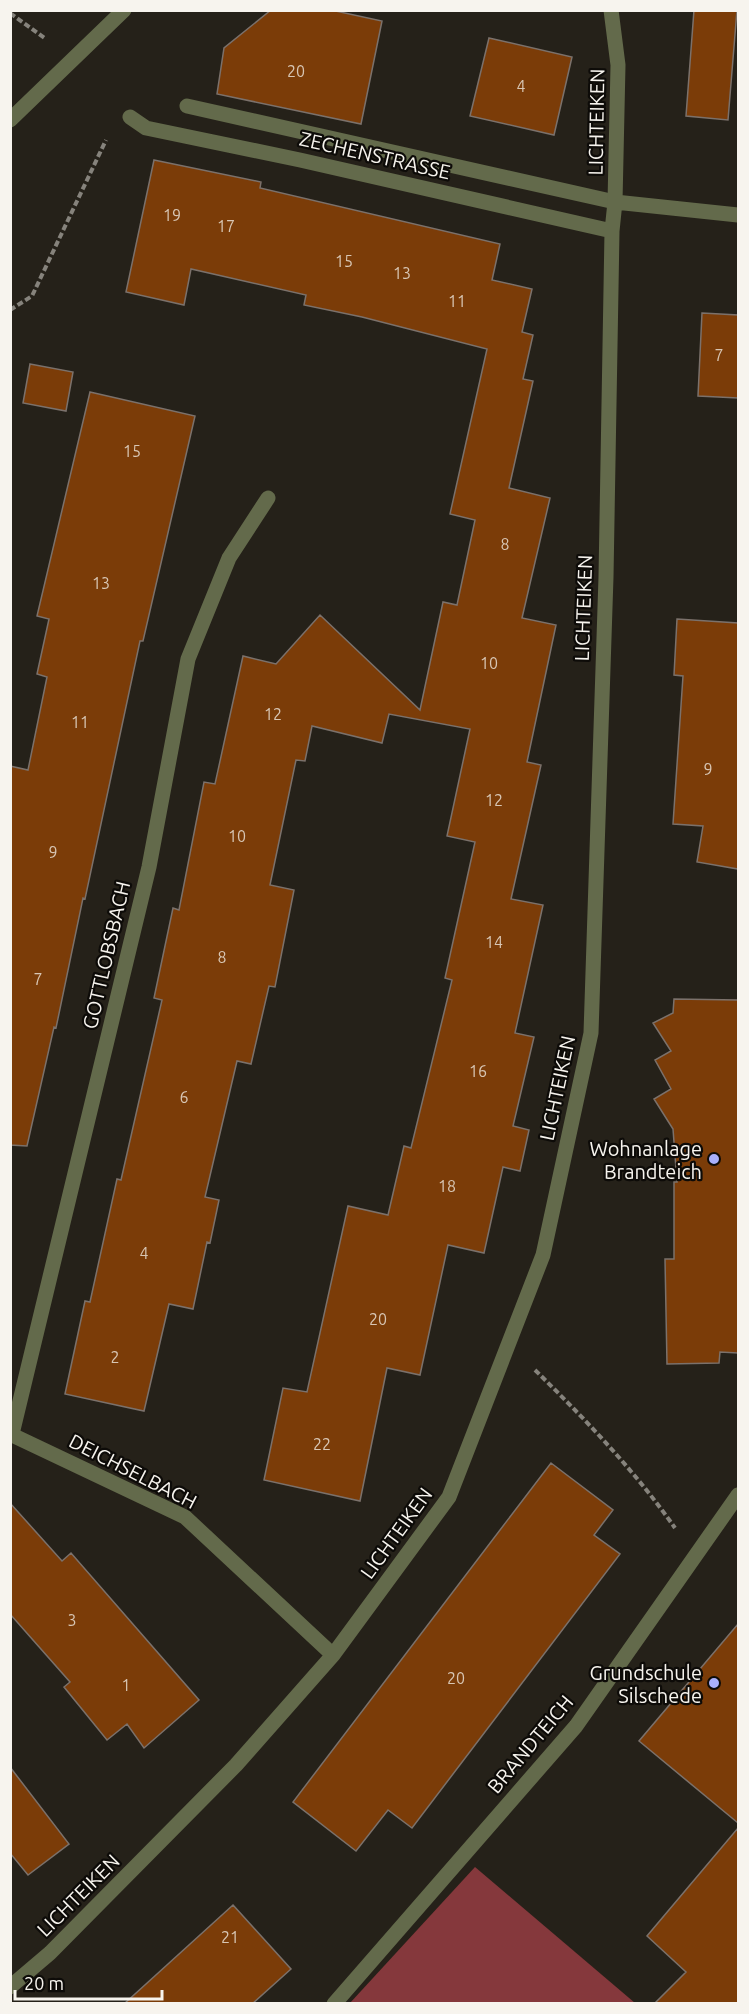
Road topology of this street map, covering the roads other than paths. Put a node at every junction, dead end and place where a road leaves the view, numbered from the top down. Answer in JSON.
{"nodes":[{"id":1,"x":124,"y":10,"type":"edge"},
{"id":2,"x":611,"y":10,"type":"edge"},
{"id":3,"x":187,"y":106,"type":"dead end"},
{"id":4,"x":130,"y":117,"type":"road end"},
{"id":5,"x":10,"y":120,"type":"edge"},
{"id":6,"x":615,"y":202,"type":"junction"},
{"id":7,"x":738,"y":215,"type":"edge"},
{"id":8,"x":612,"y":231,"type":"junction"},
{"id":9,"x":268,"y":498,"type":"dead end"},
{"id":10,"x":11,"y":1434,"type":"edge"},
{"id":11,"x":738,"y":1495,"type":"edge"},
{"id":12,"x":333,"y":1654,"type":"junction"},
{"id":13,"x":10,"y":1987,"type":"edge"},
{"id":14,"x":334,"y":2004,"type":"edge"}],
"edges":[{"from":1,"to":5,"type":"street"},
{"from":2,"to":6,"type":"street","name":"LICHTEIKEN"},
{"from":3,"to":6,"type":"street"},
{"from":4,"to":8,"type":"street","name":"ZECHENSTRASSE"},
{"from":6,"to":7,"type":"street"},
{"from":6,"to":8,"type":"street","name":"LICHTEIKEN"},
{"from":8,"to":12,"type":"street","name":"LICHTEIKEN"},
{"from":9,"to":10,"type":"street","name":"GOTTLOBSBACH"},
{"from":10,"to":12,"type":"street","name":"DEICHSELBACH"},
{"from":11,"to":14,"type":"street","name":"BRANDTEICH"},
{"from":12,"to":13,"type":"street","name":"LICHTEIKEN"}]}
